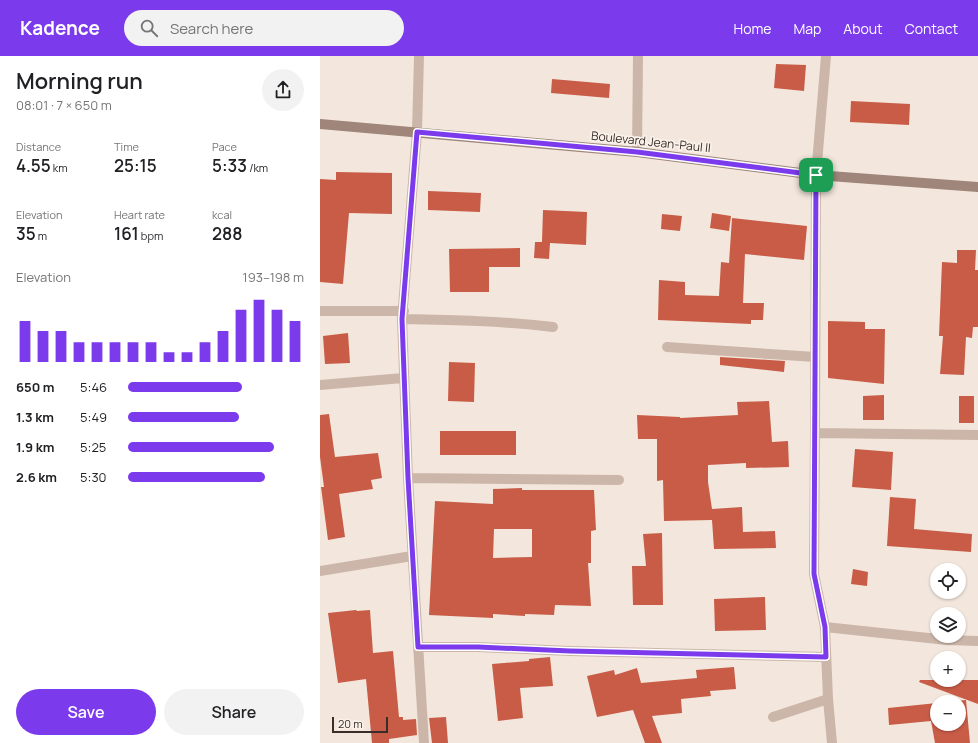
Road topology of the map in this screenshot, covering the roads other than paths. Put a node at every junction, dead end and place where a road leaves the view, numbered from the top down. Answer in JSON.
{"nodes":[{"id":1,"x":419,"y":56,"type":"edge"},
{"id":2,"x":638,"y":56,"type":"edge"},
{"id":3,"x":826,"y":56,"type":"edge"},
{"id":4,"x":320,"y":124,"type":"edge"},
{"id":5,"x":417,"y":132,"type":"junction"},
{"id":6,"x":637,"y":152,"type":"junction"},
{"id":7,"x":816,"y":175,"type":"junction"},
{"id":8,"x":978,"y":187,"type":"edge"},
{"id":9,"x":320,"y":311,"type":"edge"},
{"id":10,"x":403,"y":315,"type":"junction"},
{"id":11,"x":553,"y":327,"type":"dead end"},
{"id":12,"x":667,"y":348,"type":"dead end"},
{"id":13,"x":816,"y":357,"type":"junction"},
{"id":14,"x":403,"y":378,"type":"junction"},
{"id":15,"x":320,"y":385,"type":"edge"},
{"id":16,"x":815,"y":433,"type":"junction"},
{"id":17,"x":978,"y":435,"type":"edge"},
{"id":18,"x":408,"y":478,"type":"junction"},
{"id":19,"x":619,"y":480,"type":"dead end"},
{"id":20,"x":412,"y":556,"type":"junction"},
{"id":21,"x":320,"y":571,"type":"edge"},
{"id":22,"x":825,"y":627,"type":"junction"},
{"id":23,"x":978,"y":641,"type":"edge"},
{"id":24,"x":418,"y":647,"type":"junction"},
{"id":25,"x":826,"y":657,"type":"junction"},
{"id":26,"x":828,"y":699,"type":"junction"},
{"id":27,"x":773,"y":717,"type":"dead end"},
{"id":28,"x":424,"y":743,"type":"edge"},
{"id":29,"x":832,"y":743,"type":"edge"}],
"edges":[{"from":1,"to":5,"type":"street"},
{"from":2,"to":6,"type":"street"},
{"from":3,"to":7,"type":"street"},
{"from":4,"to":5,"type":"main road","name":"Boulevard Jean-Paul II"},
{"from":5,"to":6,"type":"main road","name":"Boulevard Jean-Paul II"},
{"from":5,"to":10,"type":"street"},
{"from":6,"to":7,"type":"main road","name":"Boulevard Jean-Paul II"},
{"from":7,"to":8,"type":"main road","name":"Boulevard Jean-Paul II"},
{"from":7,"to":13,"type":"street"},
{"from":9,"to":10,"type":"street"},
{"from":10,"to":11,"type":"street"},
{"from":10,"to":14,"type":"street"},
{"from":12,"to":13,"type":"street"},
{"from":13,"to":16,"type":"street"},
{"from":14,"to":15,"type":"street"},
{"from":14,"to":18,"type":"street"},
{"from":16,"to":17,"type":"street"},
{"from":16,"to":22,"type":"street"},
{"from":18,"to":19,"type":"street"},
{"from":18,"to":20,"type":"street"},
{"from":20,"to":21,"type":"street"},
{"from":20,"to":24,"type":"street"},
{"from":22,"to":23,"type":"street"},
{"from":22,"to":25,"type":"street"},
{"from":24,"to":25,"type":"street"},
{"from":24,"to":28,"type":"street"},
{"from":25,"to":26,"type":"street"},
{"from":26,"to":27,"type":"street"},
{"from":26,"to":29,"type":"street"}]}
